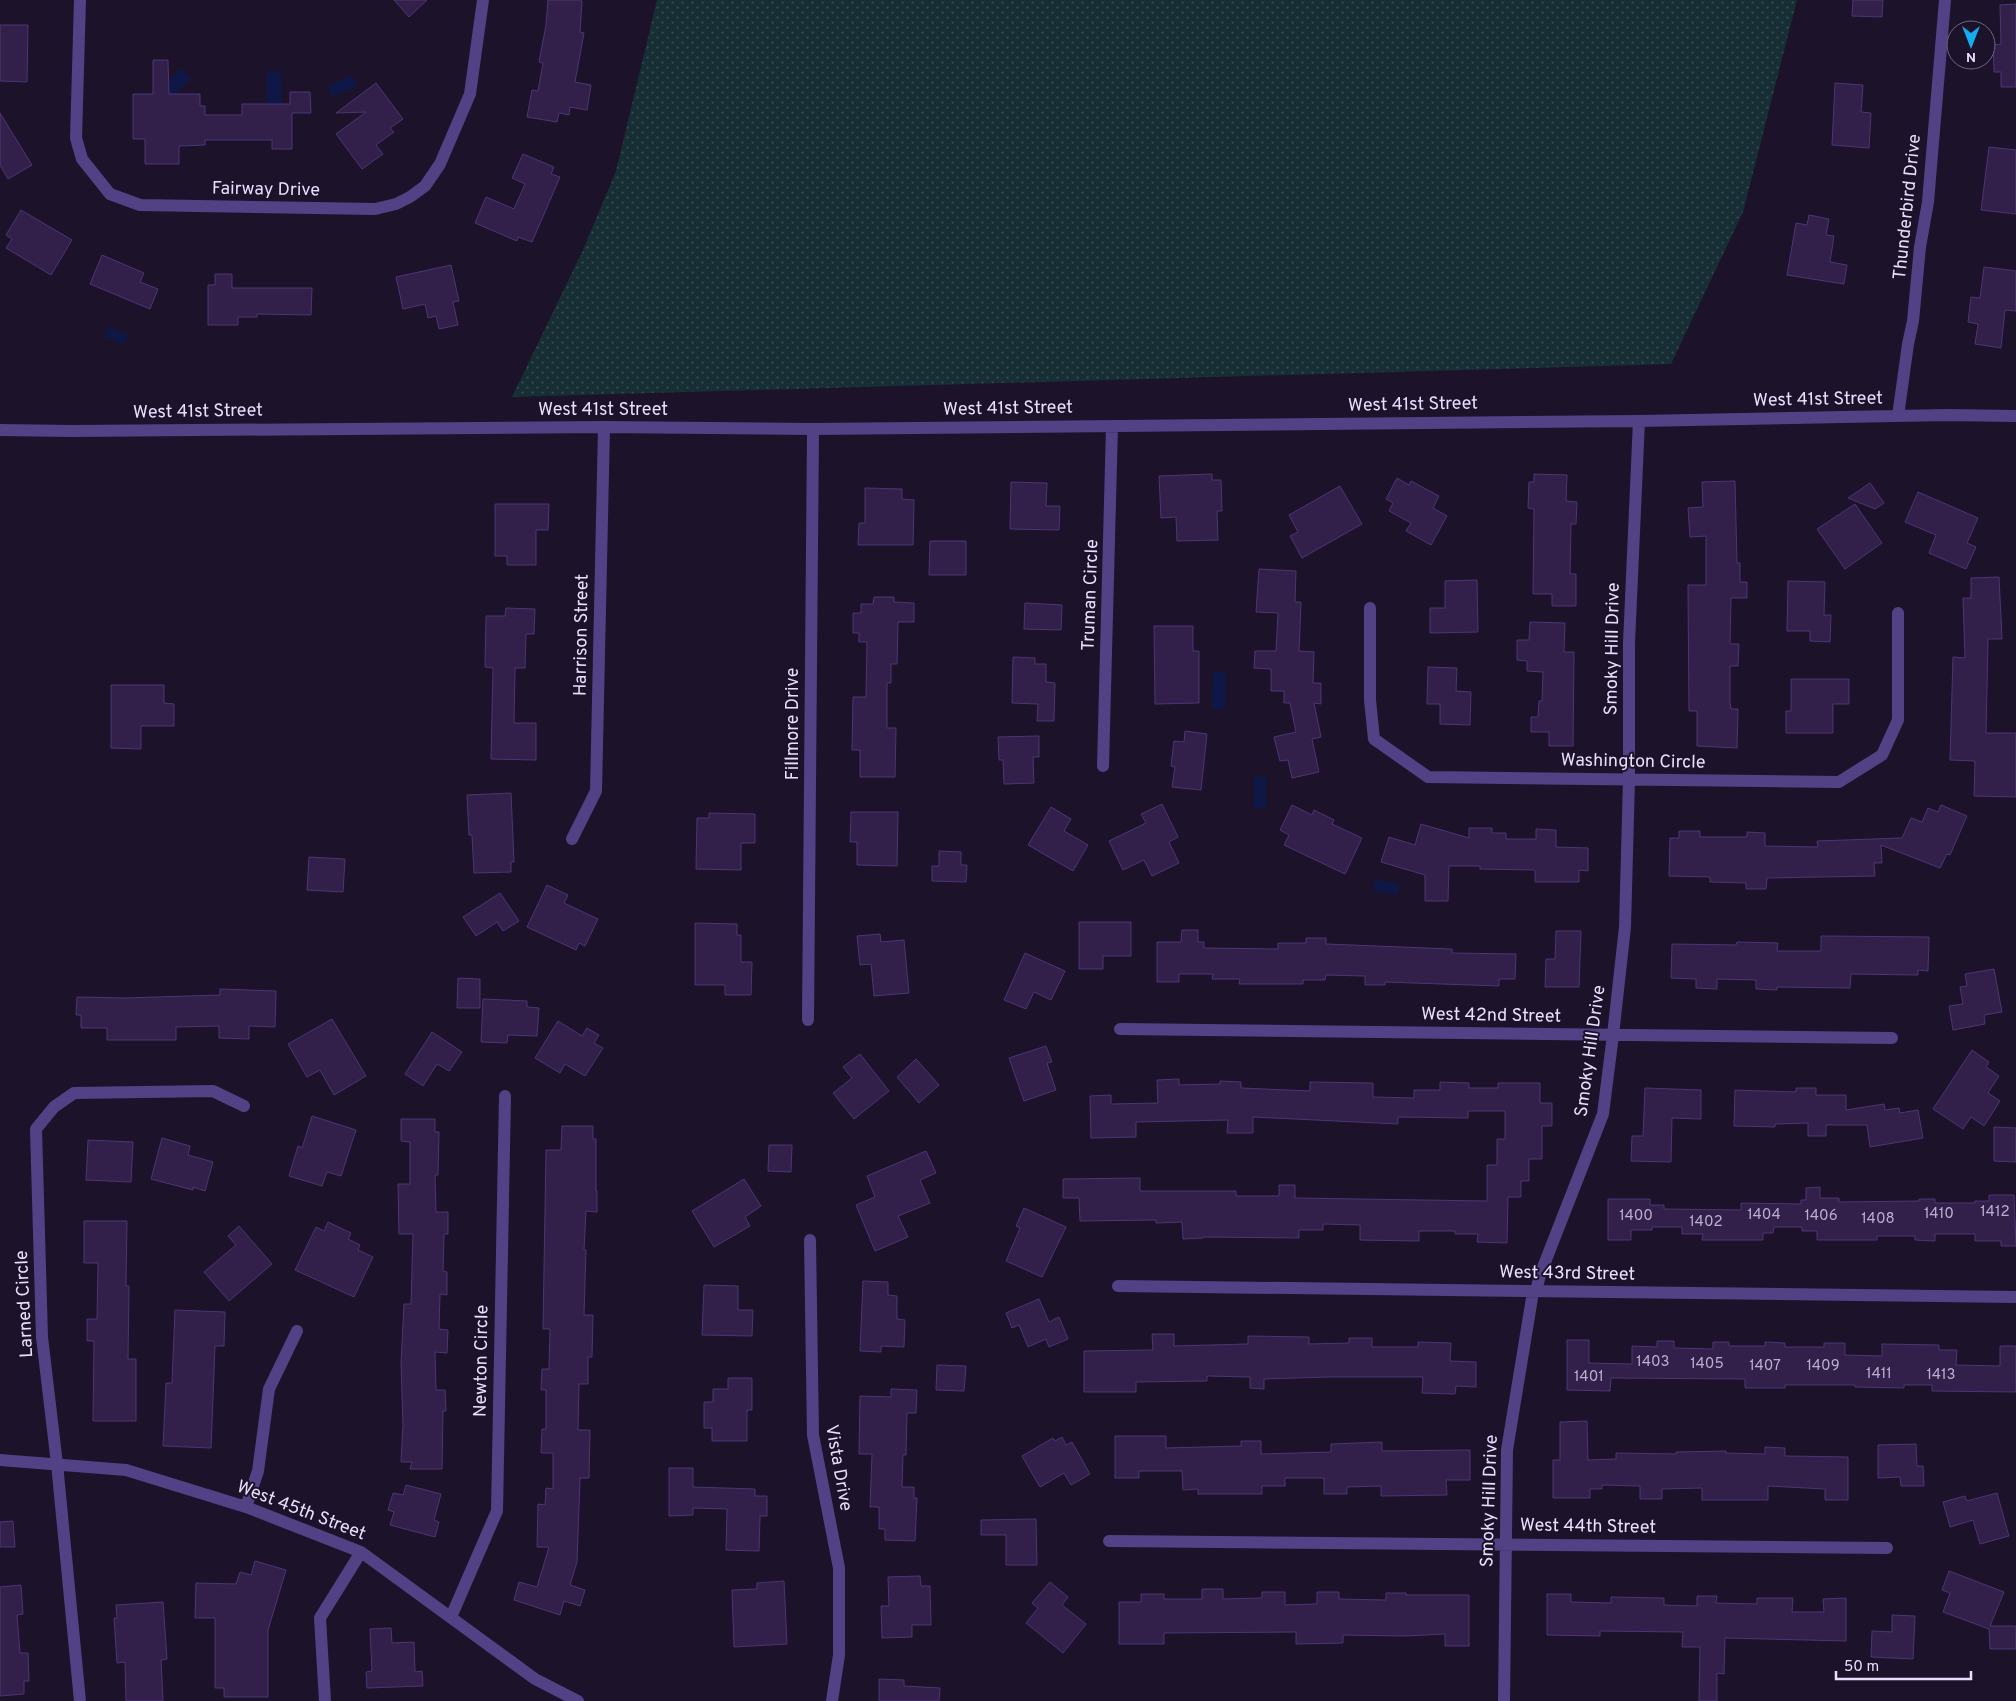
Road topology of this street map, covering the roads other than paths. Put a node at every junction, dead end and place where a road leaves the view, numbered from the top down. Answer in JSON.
{"nodes":[{"id":1,"x":80,"y":0,"type":"edge"},
{"id":2,"x":483,"y":0,"type":"edge"},
{"id":3,"x":1945,"y":0,"type":"edge"},
{"id":4,"x":1898,"y":416,"type":"junction"},
{"id":5,"x":2016,"y":416,"type":"edge"},
{"id":6,"x":1639,"y":421,"type":"junction"},
{"id":7,"x":1112,"y":426,"type":"junction"},
{"id":8,"x":604,"y":427,"type":"junction"},
{"id":9,"x":813,"y":429,"type":"junction"},
{"id":10,"x":0,"y":430,"type":"edge"},
{"id":11,"x":1370,"y":608,"type":"dead end"},
{"id":12,"x":1898,"y":614,"type":"dead end"},
{"id":13,"x":1104,"y":766,"type":"dead end"},
{"id":14,"x":1629,"y":779,"type":"junction"},
{"id":15,"x":572,"y":839,"type":"dead end"},
{"id":16,"x":808,"y":1020,"type":"dead end"},
{"id":17,"x":1120,"y":1030,"type":"dead end"},
{"id":18,"x":1613,"y":1035,"type":"junction"},
{"id":19,"x":1892,"y":1038,"type":"dead end"},
{"id":20,"x":505,"y":1096,"type":"dead end"},
{"id":21,"x":244,"y":1106,"type":"dead end"},
{"id":22,"x":810,"y":1240,"type":"dead end"},
{"id":23,"x":1118,"y":1286,"type":"dead end"},
{"id":24,"x":1536,"y":1291,"type":"junction"},
{"id":25,"x":2016,"y":1297,"type":"edge"},
{"id":26,"x":297,"y":1330,"type":"dead end"},
{"id":27,"x":0,"y":1460,"type":"edge"},
{"id":28,"x":57,"y":1464,"type":"junction"},
{"id":29,"x":246,"y":1507,"type":"junction"},
{"id":30,"x":1109,"y":1541,"type":"dead end"},
{"id":31,"x":1505,"y":1544,"type":"junction"},
{"id":32,"x":1887,"y":1548,"type":"dead end"},
{"id":33,"x":361,"y":1552,"type":"junction"},
{"id":34,"x":451,"y":1617,"type":"junction"},
{"id":35,"x":80,"y":1701,"type":"edge"},
{"id":36,"x":325,"y":1701,"type":"edge"},
{"id":37,"x":578,"y":1701,"type":"edge"},
{"id":38,"x":832,"y":1701,"type":"edge"},
{"id":39,"x":1504,"y":1701,"type":"edge"}],
"edges":[{"from":1,"to":2,"type":"street","name":"Fairway Drive"},
{"from":3,"to":4,"type":"street","name":"Thunderbird Drive"},
{"from":4,"to":5,"type":"street","name":"West 41st Street"},
{"from":4,"to":6,"type":"street","name":"West 41st Street"},
{"from":6,"to":7,"type":"street","name":"West 41st Street"},
{"from":6,"to":14,"type":"street","name":"Smoky Hill Drive"},
{"from":7,"to":9,"type":"street","name":"West 41st Street"},
{"from":7,"to":13,"type":"street","name":"Truman Circle"},
{"from":8,"to":9,"type":"street","name":"West 41st Street"},
{"from":8,"to":10,"type":"street","name":"West 41st Street"},
{"from":8,"to":15,"type":"street","name":"Harrison Street"},
{"from":9,"to":16,"type":"street","name":"Fillmore Drive"},
{"from":11,"to":14,"type":"street","name":"Washington Circle"},
{"from":12,"to":14,"type":"street","name":"Washington Circle"},
{"from":14,"to":18,"type":"street","name":"Smoky Hill Drive"},
{"from":17,"to":18,"type":"street","name":"West 42nd Street"},
{"from":18,"to":19,"type":"street","name":"West 42nd Street"},
{"from":18,"to":24,"type":"street","name":"Smoky Hill Drive"},
{"from":20,"to":34,"type":"street","name":"Newton Circle"},
{"from":21,"to":28,"type":"street","name":"Larned Circle"},
{"from":22,"to":38,"type":"street","name":"Vista Drive"},
{"from":23,"to":24,"type":"street","name":"West 43rd Street"},
{"from":24,"to":25,"type":"street","name":"West 43rd Street"},
{"from":24,"to":31,"type":"street","name":"Smoky Hill Drive"},
{"from":26,"to":29,"type":"street"},
{"from":27,"to":28,"type":"street","name":"West 45th Street"},
{"from":28,"to":29,"type":"street","name":"West 45th Street"},
{"from":28,"to":35,"type":"street","name":"Larned Circle"},
{"from":29,"to":33,"type":"street","name":"West 45th Street"},
{"from":30,"to":31,"type":"street","name":"West 44th Street"},
{"from":31,"to":32,"type":"street","name":"West 44th Street"},
{"from":31,"to":39,"type":"street","name":"Smoky Hill Drive"},
{"from":33,"to":34,"type":"street","name":"West 45th Street"},
{"from":33,"to":36,"type":"street"},
{"from":34,"to":37,"type":"street","name":"West 45th Street"}]}
